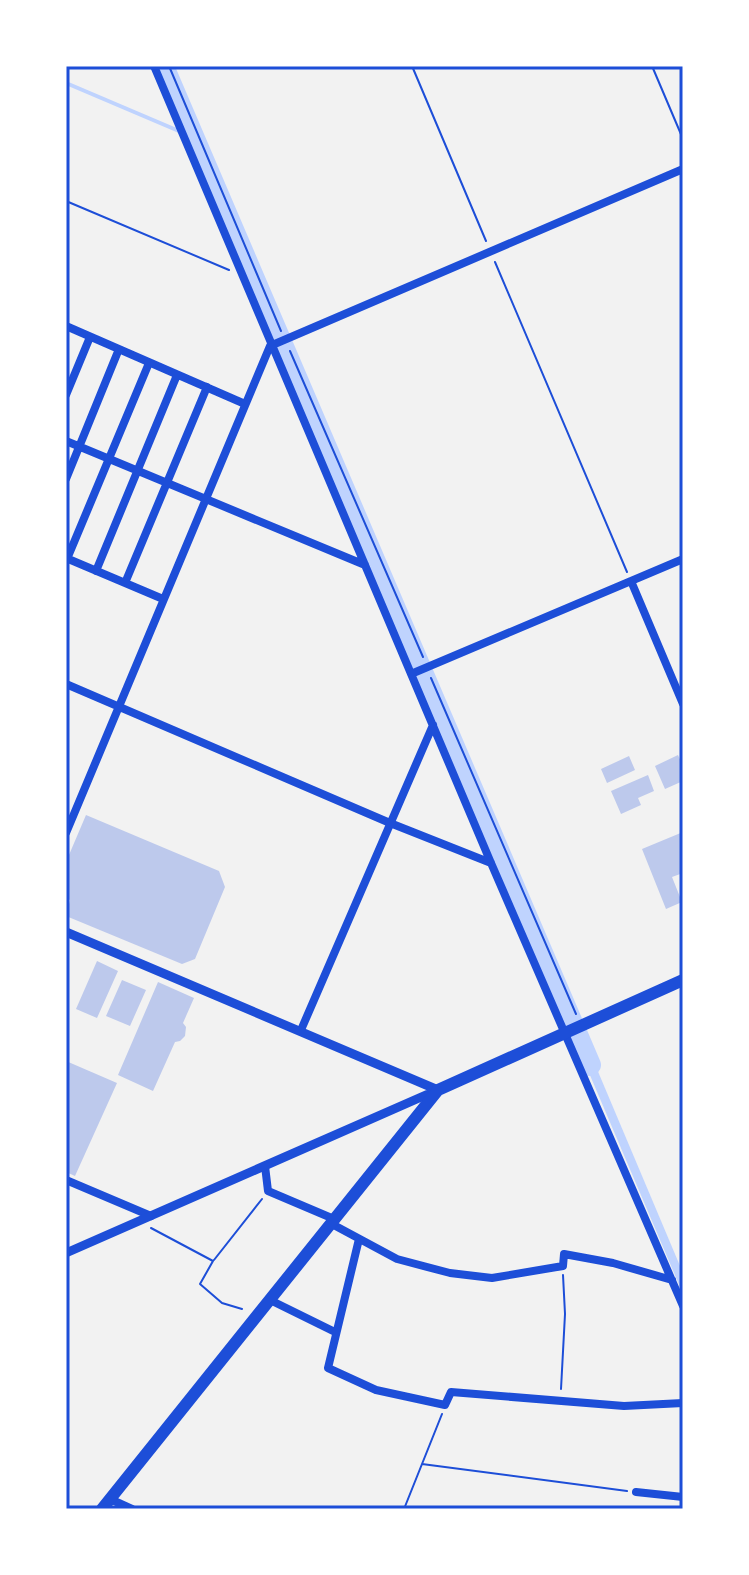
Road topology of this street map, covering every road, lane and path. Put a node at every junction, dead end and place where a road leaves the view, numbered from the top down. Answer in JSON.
{"nodes":[{"id":1,"x":154,"y":66,"type":"edge"},
{"id":2,"x":169,"y":66,"type":"edge"},
{"id":3,"x":412,"y":66,"type":"edge"},
{"id":4,"x":652,"y":66,"type":"edge"},
{"id":5,"x":683,"y":139,"type":"edge"},
{"id":6,"x":683,"y":169,"type":"edge"},
{"id":7,"x":66,"y":201,"type":"edge"},
{"id":8,"x":491,"y":252,"type":"junction"},
{"id":9,"x":241,"y":275,"type":"junction"},
{"id":10,"x":66,"y":326,"type":"edge"},
{"id":11,"x":90,"y":337,"type":"junction"},
{"id":12,"x":284,"y":337,"type":"junction"},
{"id":13,"x":270,"y":346,"type":"junction"},
{"id":14,"x":119,"y":349,"type":"junction"},
{"id":15,"x":149,"y":363,"type":"junction"},
{"id":16,"x":177,"y":375,"type":"junction"},
{"id":17,"x":207,"y":387,"type":"junction"},
{"id":18,"x":66,"y":395,"type":"edge"},
{"id":19,"x":245,"y":404,"type":"junction"},
{"id":20,"x":66,"y":441,"type":"edge"},
{"id":21,"x":80,"y":446,"type":"junction"},
{"id":22,"x":108,"y":458,"type":"junction"},
{"id":23,"x":137,"y":470,"type":"junction"},
{"id":24,"x":66,"y":479,"type":"edge"},
{"id":25,"x":167,"y":483,"type":"junction"},
{"id":26,"x":205,"y":499,"type":"junction"},
{"id":27,"x":67,"y":559,"type":"edge"},
{"id":28,"x":683,"y":559,"type":"edge"},
{"id":29,"x":366,"y":565,"type":"junction"},
{"id":30,"x":96,"y":571,"type":"junction"},
{"id":31,"x":631,"y":581,"type":"junction"},
{"id":32,"x":125,"y":583,"type":"junction"},
{"id":33,"x":163,"y":599,"type":"junction"},
{"id":34,"x":427,"y":668,"type":"junction"},
{"id":35,"x":411,"y":674,"type":"junction"},
{"id":36,"x":66,"y":684,"type":"edge"},
{"id":37,"x":683,"y":704,"type":"edge"},
{"id":38,"x":119,"y":706,"type":"junction"},
{"id":39,"x":433,"y":725,"type":"junction"},
{"id":40,"x":390,"y":823,"type":"junction"},
{"id":41,"x":66,"y":833,"type":"edge"},
{"id":42,"x":491,"y":863,"type":"junction"},
{"id":43,"x":66,"y":932,"type":"edge"},
{"id":44,"x":683,"y":980,"type":"edge"},
{"id":45,"x":581,"y":1026,"type":"junction"},
{"id":46,"x":301,"y":1030,"type":"junction"},
{"id":47,"x":566,"y":1033,"type":"junction"},
{"id":48,"x":438,"y":1090,"type":"junction"},
{"id":49,"x":265,"y":1166,"type":"junction"},
{"id":50,"x":66,"y":1180,"type":"edge"},
{"id":51,"x":268,"y":1191,"type":"junction"},
{"id":52,"x":151,"y":1216,"type":"junction"},
{"id":53,"x":138,"y":1221,"type":"junction"},
{"id":54,"x":332,"y":1221,"type":"junction"},
{"id":55,"x":359,"y":1239,"type":"junction"},
{"id":56,"x":66,"y":1253,"type":"edge"},
{"id":57,"x":213,"y":1261,"type":"junction"},
{"id":58,"x":563,"y":1266,"type":"junction"},
{"id":59,"x":672,"y":1280,"type":"junction"},
{"id":60,"x":270,"y":1300,"type":"junction"},
{"id":61,"x":683,"y":1306,"type":"edge"},
{"id":62,"x":242,"y":1309,"type":"dead end"},
{"id":63,"x":335,"y":1332,"type":"junction"},
{"id":64,"x":560,"y":1402,"type":"junction"},
{"id":65,"x":683,"y":1403,"type":"edge"},
{"id":66,"x":445,"y":1405,"type":"junction"},
{"id":67,"x":422,"y":1464,"type":"junction"},
{"id":68,"x":636,"y":1492,"type":"joint"},
{"id":69,"x":683,"y":1497,"type":"edge"},
{"id":70,"x":106,"y":1504,"type":"edge"},
{"id":71,"x":132,"y":1509,"type":"edge"},
{"id":72,"x":404,"y":1509,"type":"edge"}],
"edges":[{"from":1,"to":9,"type":"street"},
{"from":2,"to":12,"type":"path"},
{"from":3,"to":8,"type":"path"},
{"from":4,"to":5,"type":"path"},
{"from":6,"to":8,"type":"street"},
{"from":7,"to":9,"type":"path"},
{"from":8,"to":12,"type":"street"},
{"from":8,"to":31,"type":"path"},
{"from":9,"to":13,"type":"street"},
{"from":10,"to":11,"type":"street"},
{"from":11,"to":14,"type":"street"},
{"from":11,"to":18,"type":"street"},
{"from":12,"to":13,"type":"street"},
{"from":12,"to":34,"type":"path"},
{"from":13,"to":19,"type":"street"},
{"from":13,"to":29,"type":"street"},
{"from":14,"to":15,"type":"street"},
{"from":14,"to":21,"type":"street"},
{"from":15,"to":16,"type":"street"},
{"from":15,"to":22,"type":"street"},
{"from":16,"to":17,"type":"street"},
{"from":16,"to":23,"type":"street"},
{"from":17,"to":19,"type":"street"},
{"from":17,"to":25,"type":"street"},
{"from":19,"to":26,"type":"street"},
{"from":20,"to":21,"type":"street"},
{"from":21,"to":22,"type":"street"},
{"from":21,"to":24,"type":"street"},
{"from":22,"to":23,"type":"street"},
{"from":22,"to":27,"type":"street"},
{"from":23,"to":25,"type":"street"},
{"from":23,"to":30,"type":"street"},
{"from":25,"to":26,"type":"street"},
{"from":25,"to":32,"type":"street"},
{"from":26,"to":29,"type":"street"},
{"from":26,"to":33,"type":"street"},
{"from":27,"to":30,"type":"street"},
{"from":28,"to":31,"type":"street"},
{"from":29,"to":35,"type":"street"},
{"from":30,"to":32,"type":"street"},
{"from":31,"to":34,"type":"street"},
{"from":31,"to":37,"type":"street"},
{"from":32,"to":33,"type":"street"},
{"from":33,"to":38,"type":"street"},
{"from":34,"to":35,"type":"street"},
{"from":34,"to":45,"type":"path"},
{"from":35,"to":39,"type":"street"},
{"from":36,"to":38,"type":"street"},
{"from":38,"to":40,"type":"street"},
{"from":38,"to":41,"type":"street"},
{"from":39,"to":40,"type":"street"},
{"from":39,"to":42,"type":"street"},
{"from":40,"to":42,"type":"street"},
{"from":40,"to":46,"type":"street"},
{"from":42,"to":47,"type":"street"},
{"from":43,"to":46,"type":"street"},
{"from":44,"to":45,"type":"highway"},
{"from":45,"to":47,"type":"highway"},
{"from":46,"to":48,"type":"street"},
{"from":47,"to":48,"type":"highway"},
{"from":47,"to":59,"type":"street"},
{"from":48,"to":49,"type":"street"},
{"from":48,"to":54,"type":"highway"},
{"from":49,"to":51,"type":"street"},
{"from":49,"to":52,"type":"street"},
{"from":50,"to":52,"type":"street"},
{"from":51,"to":54,"type":"street"},
{"from":51,"to":57,"type":"path"},
{"from":52,"to":53,"type":"street"},
{"from":53,"to":56,"type":"street"},
{"from":53,"to":57,"type":"path"},
{"from":54,"to":55,"type":"street"},
{"from":54,"to":60,"type":"highway"},
{"from":55,"to":58,"type":"street"},
{"from":55,"to":63,"type":"street"},
{"from":57,"to":62,"type":"path"},
{"from":58,"to":59,"type":"street"},
{"from":58,"to":64,"type":"path"},
{"from":59,"to":61,"type":"street"},
{"from":60,"to":63,"type":"street"},
{"from":60,"to":70,"type":"highway"},
{"from":63,"to":66,"type":"street"},
{"from":64,"to":65,"type":"street"},
{"from":64,"to":66,"type":"street"},
{"from":66,"to":67,"type":"path"},
{"from":67,"to":68,"type":"path"},
{"from":67,"to":72,"type":"path"},
{"from":68,"to":69,"type":"street"},
{"from":70,"to":71,"type":"street"}]}
